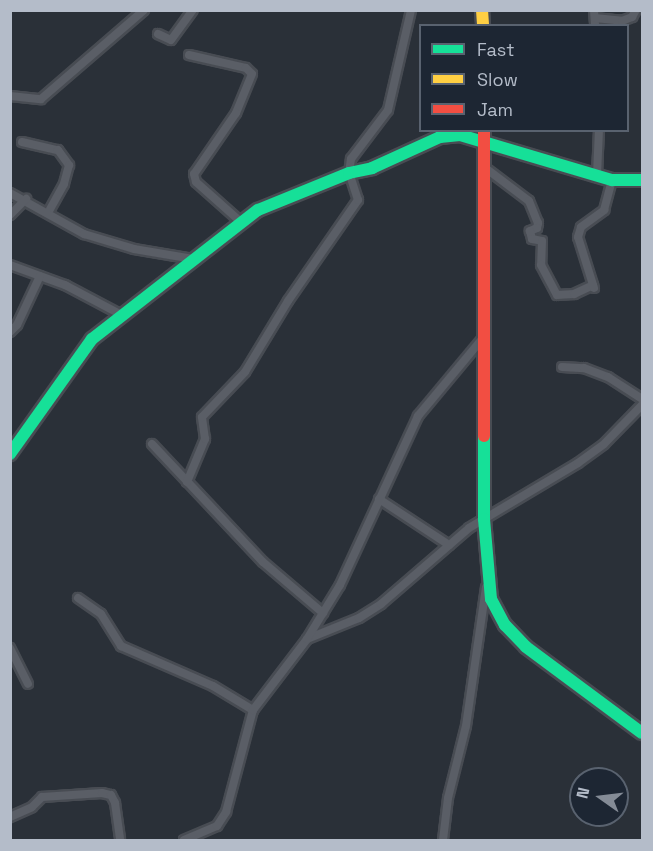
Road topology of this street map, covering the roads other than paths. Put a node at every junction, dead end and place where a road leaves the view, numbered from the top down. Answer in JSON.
{"nodes":[{"id":1,"x":144,"y":10,"type":"edge"},
{"id":2,"x":193,"y":10,"type":"edge"},
{"id":3,"x":411,"y":10,"type":"edge"},
{"id":4,"x":636,"y":10,"type":"edge"},
{"id":5,"x":595,"y":18,"type":"edge"},
{"id":6,"x":158,"y":34,"type":"dead end"},
{"id":7,"x":189,"y":55,"type":"dead end"},
{"id":8,"x":10,"y":96,"type":"edge"},
{"id":9,"x":599,"y":132,"type":"edge"},
{"id":10,"x":484,"y":135,"type":"edge"},
{"id":11,"x":22,"y":142,"type":"dead end"},
{"id":12,"x":484,"y":167,"type":"junction"},
{"id":13,"x":349,"y":173,"type":"junction"},
{"id":14,"x":597,"y":175,"type":"junction"},
{"id":15,"x":612,"y":180,"type":"junction"},
{"id":16,"x":642,"y":180,"type":"edge"},
{"id":17,"x":10,"y":192,"type":"edge"},
{"id":18,"x":26,"y":199,"type":"junction"},
{"id":19,"x":48,"y":213,"type":"junction"},
{"id":20,"x":10,"y":215,"type":"edge"},
{"id":21,"x":240,"y":221,"type":"junction"},
{"id":22,"x":193,"y":259,"type":"junction"},
{"id":23,"x":11,"y":264,"type":"edge"},
{"id":24,"x":40,"y":276,"type":"junction"},
{"id":25,"x":120,"y":314,"type":"junction"},
{"id":26,"x":10,"y":332,"type":"edge"},
{"id":27,"x":483,"y":338,"type":"junction"},
{"id":28,"x":562,"y":366,"type":"dead end"},
{"id":29,"x":642,"y":399,"type":"edge"},
{"id":30,"x":642,"y":405,"type":"edge"},
{"id":31,"x":152,"y":444,"type":"dead end"},
{"id":32,"x":10,"y":454,"type":"edge"},
{"id":33,"x":187,"y":482,"type":"junction"},
{"id":34,"x":379,"y":499,"type":"junction"},
{"id":35,"x":484,"y":519,"type":"junction"},
{"id":36,"x":449,"y":545,"type":"junction"},
{"id":37,"x":487,"y":583,"type":"junction"},
{"id":38,"x":78,"y":598,"type":"dead end"},
{"id":39,"x":323,"y":613,"type":"junction"},
{"id":40,"x":307,"y":639,"type":"junction"},
{"id":41,"x":10,"y":648,"type":"edge"},
{"id":42,"x":27,"y":684,"type":"dead end"},
{"id":43,"x":254,"y":710,"type":"junction"},
{"id":44,"x":642,"y":733,"type":"edge"},
{"id":45,"x":10,"y":817,"type":"edge"},
{"id":46,"x":120,"y":840,"type":"edge"},
{"id":47,"x":184,"y":840,"type":"edge"},
{"id":48,"x":442,"y":840,"type":"edge"}],
"edges":[{"from":1,"to":8,"type":"street"},
{"from":2,"to":6,"type":"street"},
{"from":3,"to":13,"type":"street"},
{"from":4,"to":5,"type":"street"},
{"from":7,"to":21,"type":"street"},
{"from":9,"to":14,"type":"street"},
{"from":10,"to":12,"type":"street"},
{"from":10,"to":13,"type":"street"},
{"from":10,"to":14,"type":"street"},
{"from":11,"to":19,"type":"street"},
{"from":12,"to":15,"type":"street"},
{"from":12,"to":27,"type":"street"},
{"from":13,"to":21,"type":"street"},
{"from":13,"to":33,"type":"street"},
{"from":14,"to":15,"type":"street"},
{"from":15,"to":16,"type":"street"},
{"from":17,"to":18,"type":"street"},
{"from":18,"to":19,"type":"street"},
{"from":18,"to":20,"type":"street"},
{"from":19,"to":22,"type":"street"},
{"from":21,"to":22,"type":"street"},
{"from":22,"to":25,"type":"street"},
{"from":23,"to":24,"type":"street"},
{"from":24,"to":25,"type":"street"},
{"from":24,"to":26,"type":"street"},
{"from":25,"to":32,"type":"street"},
{"from":27,"to":34,"type":"street"},
{"from":27,"to":35,"type":"street"},
{"from":28,"to":29,"type":"street"},
{"from":30,"to":35,"type":"street"},
{"from":31,"to":33,"type":"street"},
{"from":33,"to":39,"type":"street"},
{"from":34,"to":36,"type":"street"},
{"from":34,"to":39,"type":"street"},
{"from":35,"to":36,"type":"street"},
{"from":35,"to":37,"type":"street"},
{"from":36,"to":40,"type":"street"},
{"from":37,"to":44,"type":"street"},
{"from":37,"to":48,"type":"street"},
{"from":38,"to":43,"type":"street"},
{"from":39,"to":40,"type":"street"},
{"from":40,"to":43,"type":"street"},
{"from":41,"to":42,"type":"street"},
{"from":43,"to":47,"type":"street"},
{"from":45,"to":46,"type":"street"}]}
